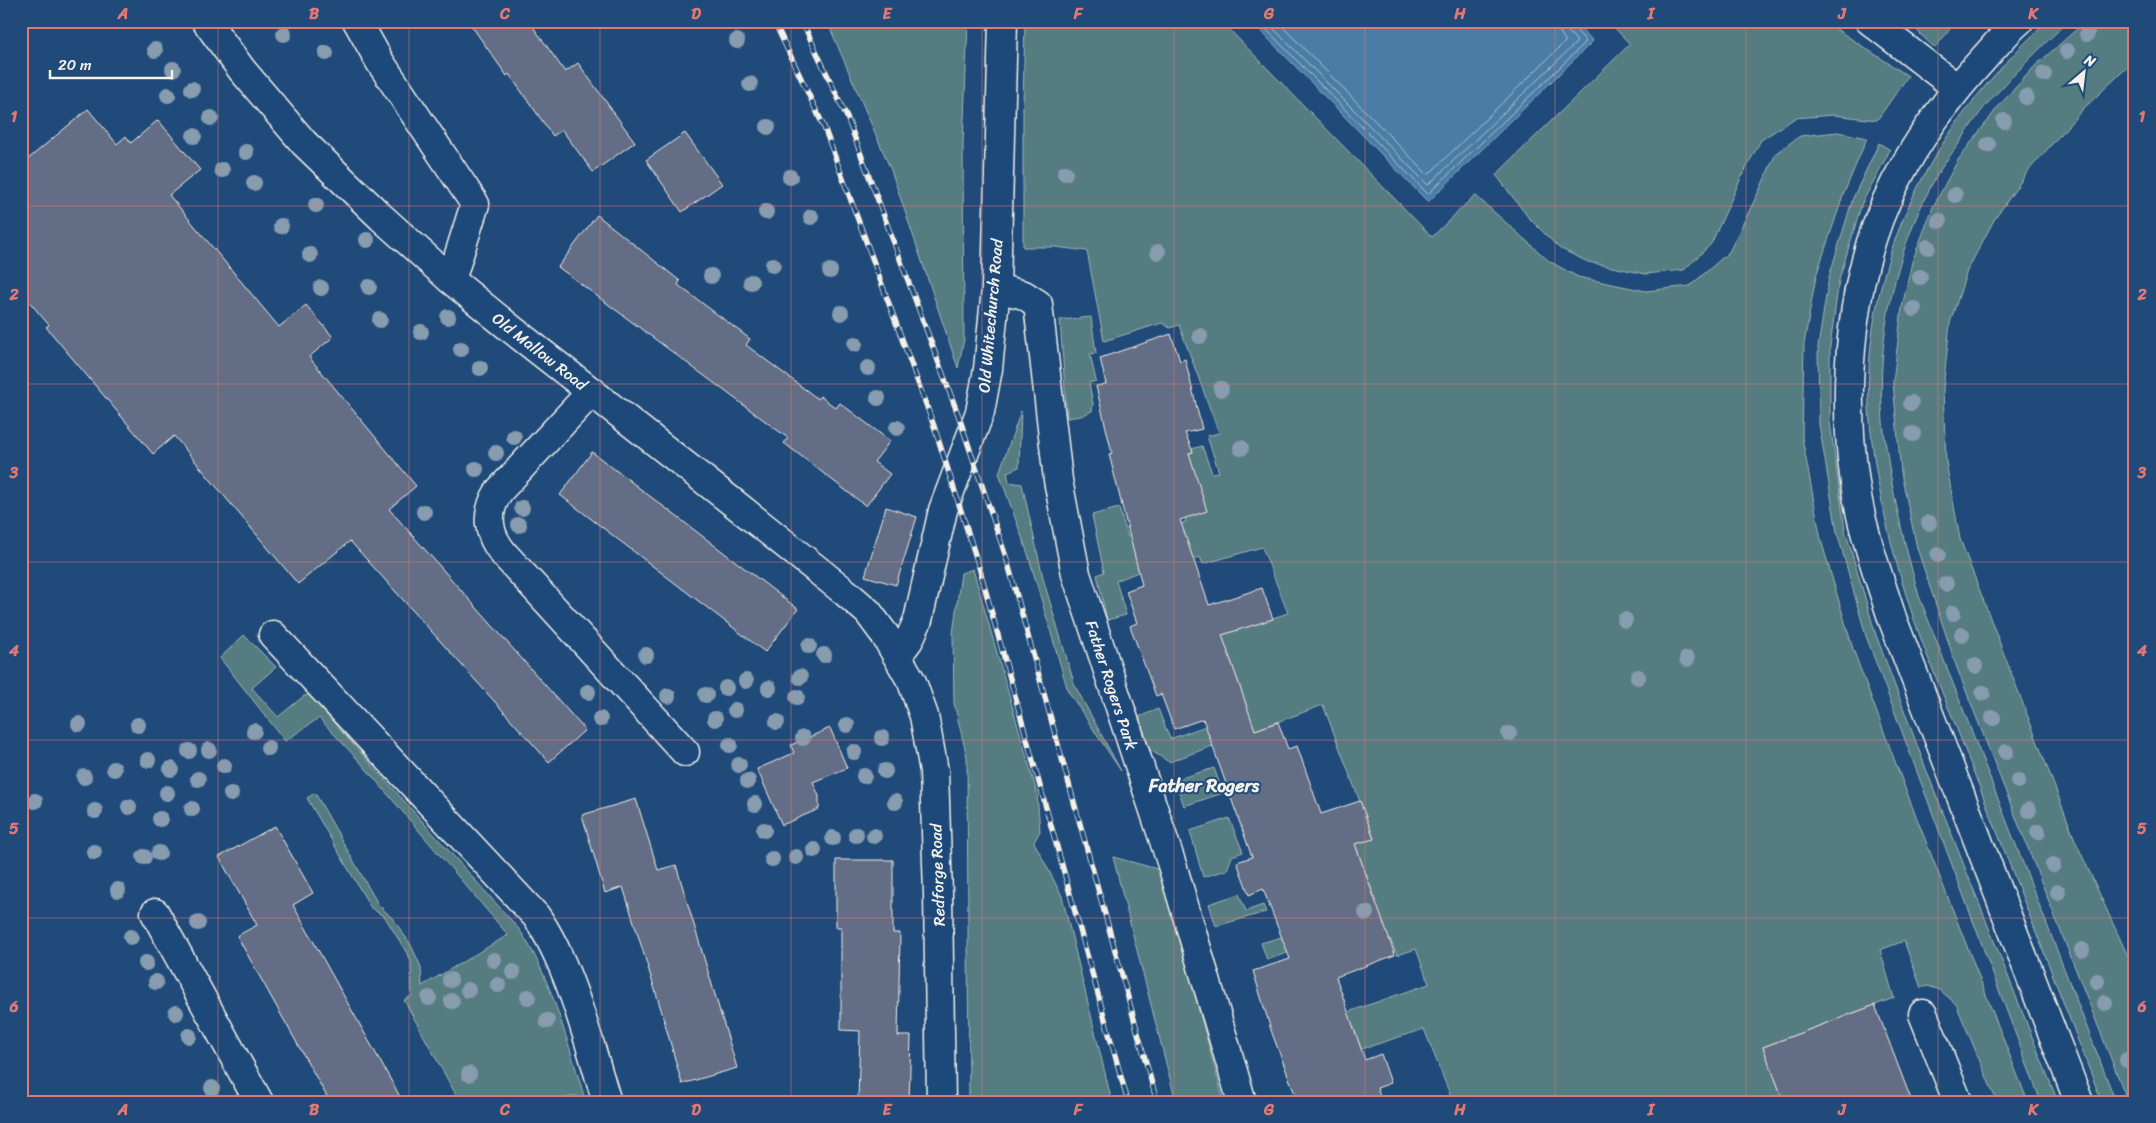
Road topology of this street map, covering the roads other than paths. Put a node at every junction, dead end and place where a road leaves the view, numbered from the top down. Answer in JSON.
{"nodes":[{"id":1,"x":206,"y":21,"type":"edge"},
{"id":2,"x":357,"y":21,"type":"edge"},
{"id":3,"x":1003,"y":21,"type":"edge"},
{"id":4,"x":1870,"y":21,"type":"edge"},
{"id":5,"x":2018,"y":21,"type":"edge"},
{"id":6,"x":1957,"y":88,"type":"junction"},
{"id":7,"x":451,"y":280,"type":"junction"},
{"id":8,"x":996,"y":288,"type":"junction"},
{"id":9,"x":592,"y":391,"type":"junction"},
{"id":10,"x":273,"y":635,"type":"dead end"},
{"id":11,"x":898,"y":655,"type":"junction"},
{"id":12,"x":685,"y":752,"type":"dead end"},
{"id":13,"x":155,"y":913,"type":"dead end"},
{"id":14,"x":1923,"y":1014,"type":"dead end"},
{"id":15,"x":259,"y":1102,"type":"edge"},
{"id":16,"x":607,"y":1102,"type":"edge"},
{"id":17,"x":941,"y":1102,"type":"edge"},
{"id":18,"x":1242,"y":1102,"type":"edge"},
{"id":19,"x":1958,"y":1102,"type":"edge"},
{"id":20,"x":2079,"y":1102,"type":"edge"}],
"edges":[{"from":1,"to":7,"type":"street","name":"Old Mallow Road"},
{"from":2,"to":7,"type":"street"},
{"from":3,"to":8,"type":"street","name":"Old Whitechurch Road"},
{"from":4,"to":6,"type":"street"},
{"from":5,"to":6,"type":"street"},
{"from":6,"to":20,"type":"street"},
{"from":7,"to":9,"type":"street","name":"Old Mallow Road"},
{"from":8,"to":11,"type":"street","name":"Old Whitechurch Road"},
{"from":8,"to":18,"type":"street","name":"Father Rogers Park"},
{"from":9,"to":11,"type":"street","name":"Old Mallow Road"},
{"from":9,"to":12,"type":"street"},
{"from":10,"to":16,"type":"street"},
{"from":11,"to":17,"type":"street","name":"Redforge Road"},
{"from":13,"to":15,"type":"street"},
{"from":14,"to":19,"type":"street"}]}
